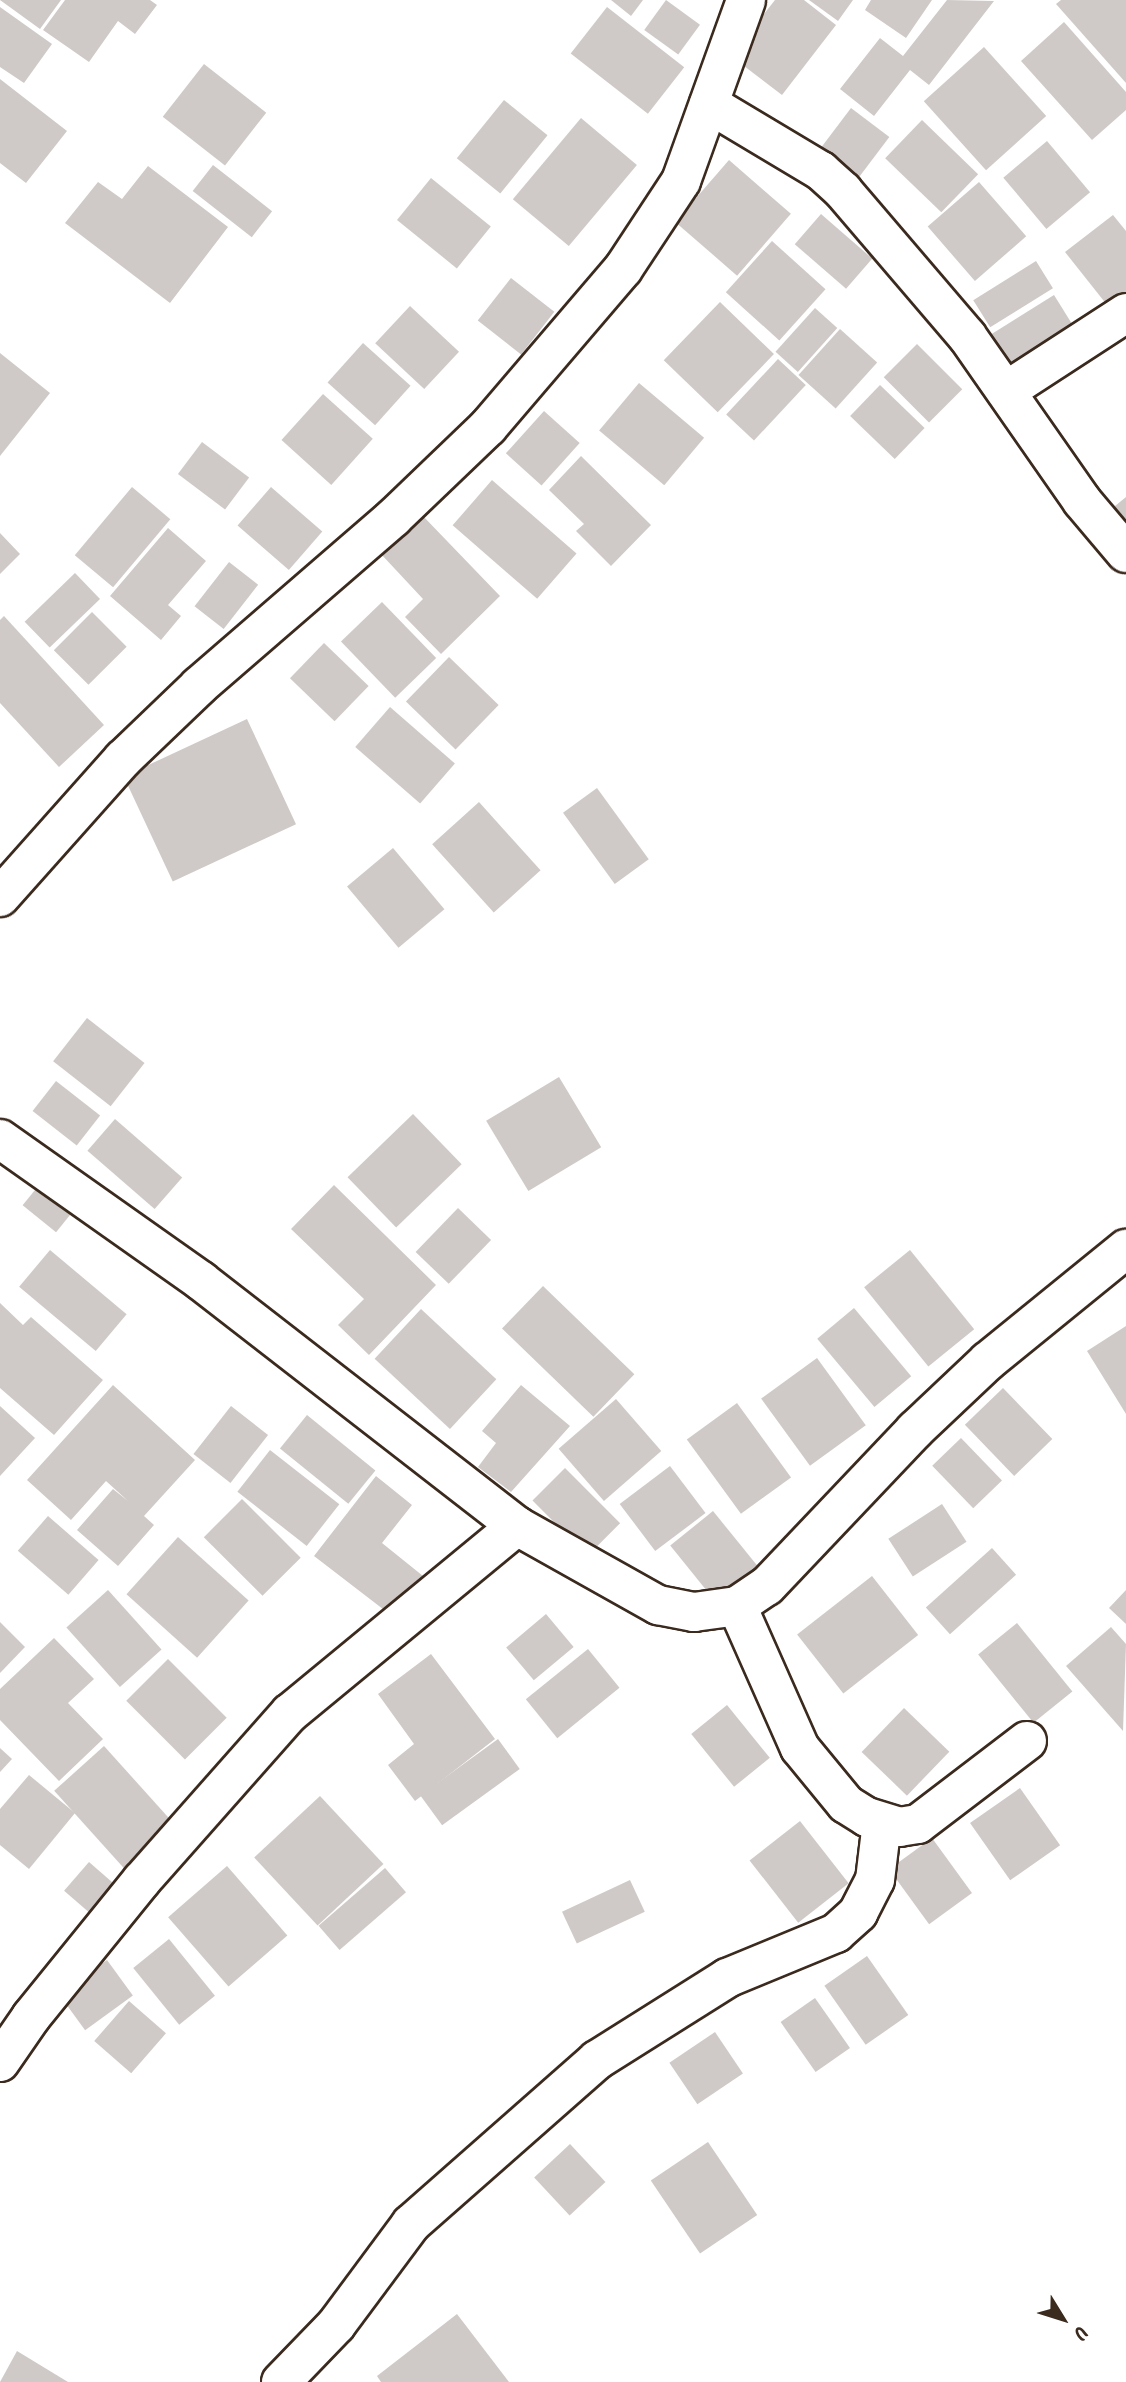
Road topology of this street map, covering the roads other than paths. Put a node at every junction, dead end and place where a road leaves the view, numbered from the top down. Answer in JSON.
{"nodes":[{"id":1,"x":747,"y":0,"type":"edge"},
{"id":2,"x":709,"y":104,"type":"junction"},
{"id":3,"x":1126,"y":313,"type":"edge"},
{"id":4,"x":1006,"y":391,"type":"junction"},
{"id":5,"x":1126,"y":553,"type":"edge"},
{"id":6,"x":0,"y":897,"type":"edge"},
{"id":7,"x":0,"y":1139,"type":"edge"},
{"id":8,"x":1126,"y":1249,"type":"edge"},
{"id":9,"x":517,"y":1526,"type":"junction"},
{"id":10,"x":737,"y":1606,"type":"junction"},
{"id":11,"x":1027,"y":1741,"type":"dead end"},
{"id":12,"x":882,"y":1822,"type":"junction"},
{"id":13,"x":0,"y":2062,"type":"edge"},
{"id":14,"x":281,"y":2382,"type":"edge"}],
"edges":[{"from":1,"to":2,"type":"street"},
{"from":2,"to":4,"type":"street"},
{"from":2,"to":6,"type":"street"},
{"from":3,"to":4,"type":"street"},
{"from":4,"to":5,"type":"street"},
{"from":7,"to":9,"type":"street"},
{"from":8,"to":10,"type":"street"},
{"from":9,"to":10,"type":"street"},
{"from":9,"to":13,"type":"street"},
{"from":10,"to":12,"type":"street"},
{"from":11,"to":12,"type":"street"},
{"from":12,"to":14,"type":"street"}]}
